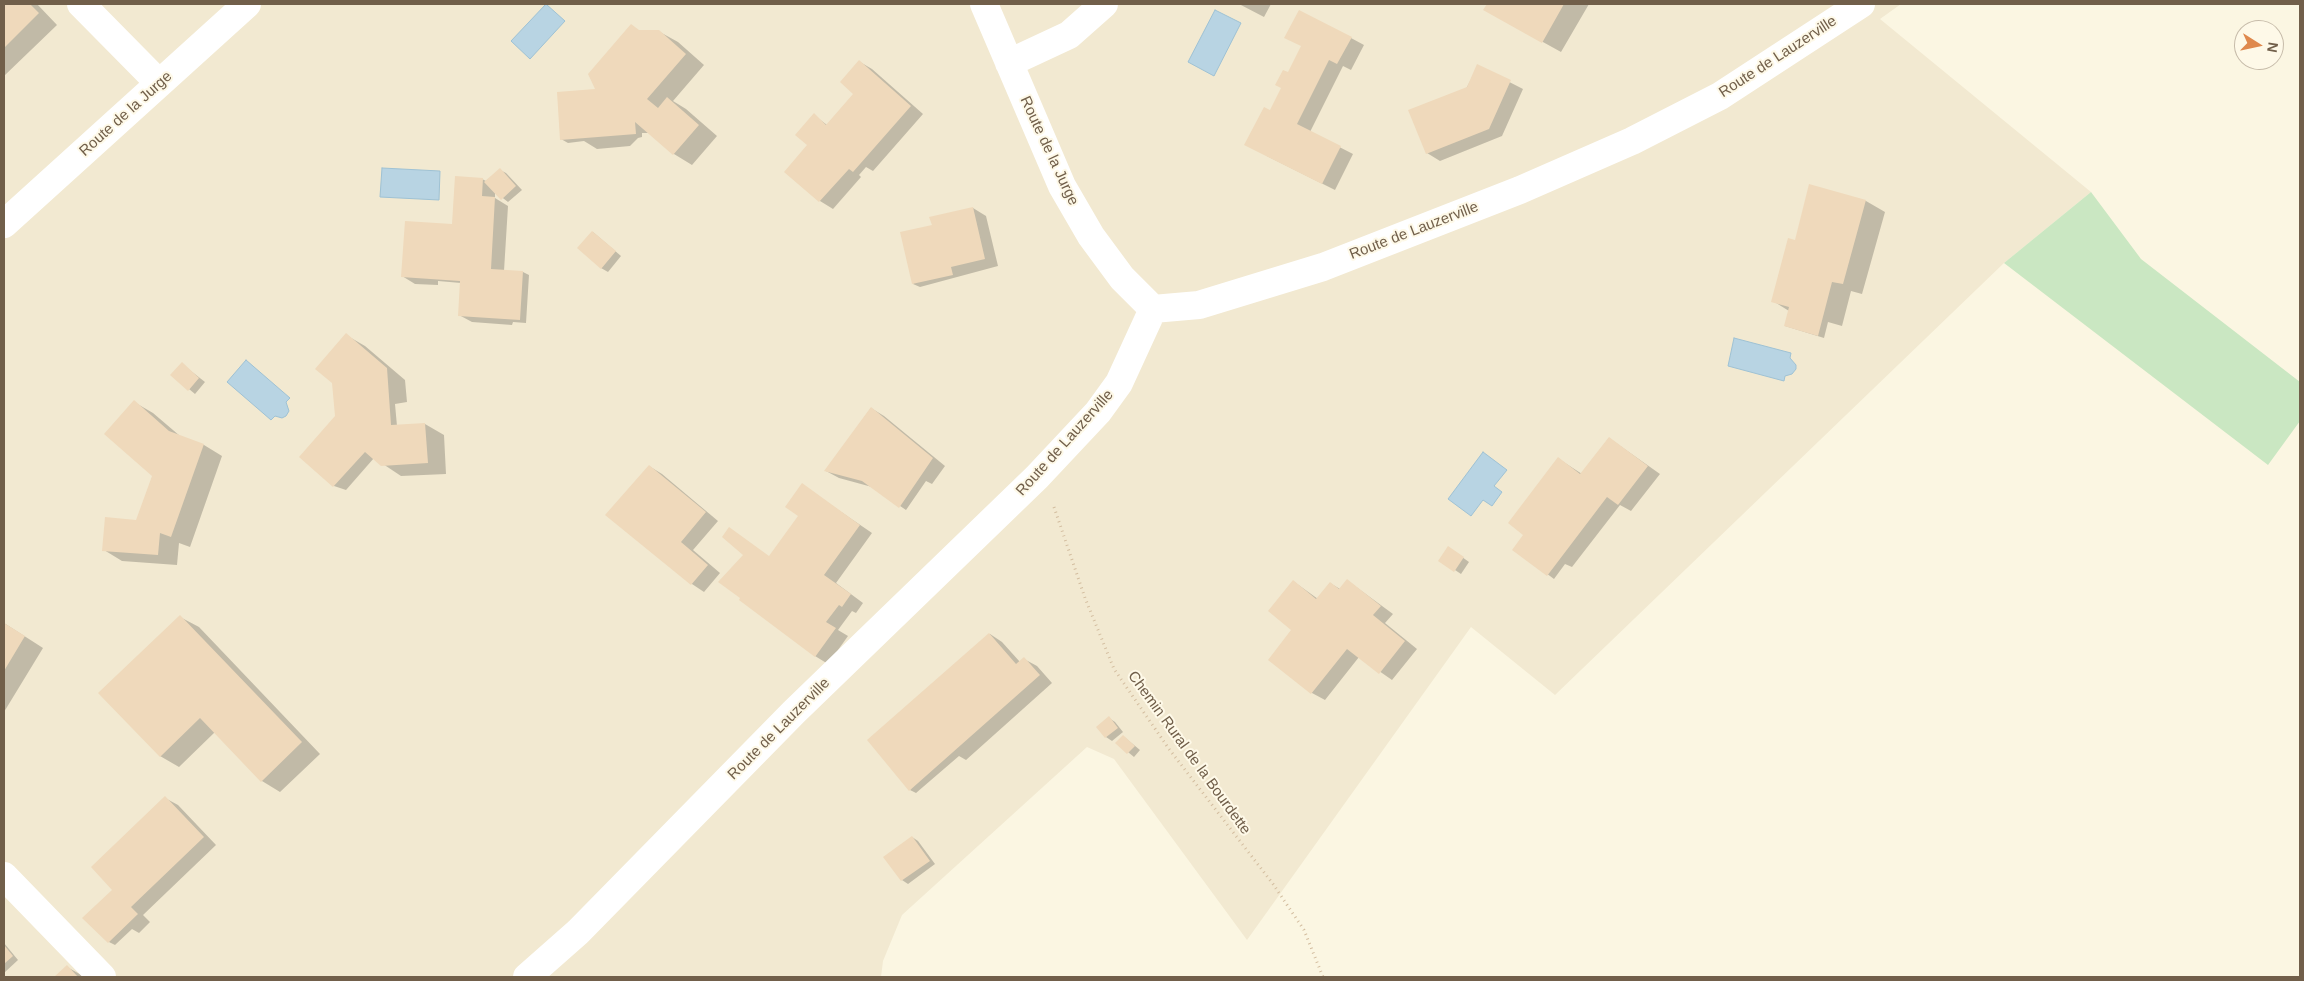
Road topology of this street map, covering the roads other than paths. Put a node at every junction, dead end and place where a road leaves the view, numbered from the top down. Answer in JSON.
{"nodes":[{"id":1,"x":81,"y":4,"type":"edge"},
{"id":2,"x":248,"y":4,"type":"edge"},
{"id":3,"x":984,"y":4,"type":"edge"},
{"id":4,"x":1104,"y":4,"type":"edge"},
{"id":5,"x":1860,"y":4,"type":"edge"},
{"id":6,"x":1009,"y":63,"type":"junction"},
{"id":7,"x":159,"y":84,"type":"junction"},
{"id":8,"x":4,"y":224,"type":"edge"},
{"id":9,"x":1153,"y":309,"type":"junction"},
{"id":10,"x":4,"y":876,"type":"edge"},
{"id":11,"x":102,"y":977,"type":"edge"},
{"id":12,"x":527,"y":977,"type":"edge"}],
"edges":[{"from":1,"to":7,"type":"street"},
{"from":2,"to":7,"type":"street","name":"Route de la Jurge"},
{"from":3,"to":6,"type":"street","name":"Route de la Jurge"},
{"from":4,"to":6,"type":"street"},
{"from":5,"to":9,"type":"street","name":"Route de Lauzerville"},
{"from":6,"to":9,"type":"street","name":"Route de la Jurge"},
{"from":7,"to":8,"type":"street","name":"Route de la Jurge"},
{"from":9,"to":12,"type":"street","name":"Route de Lauzerville"},
{"from":10,"to":11,"type":"street"}]}
